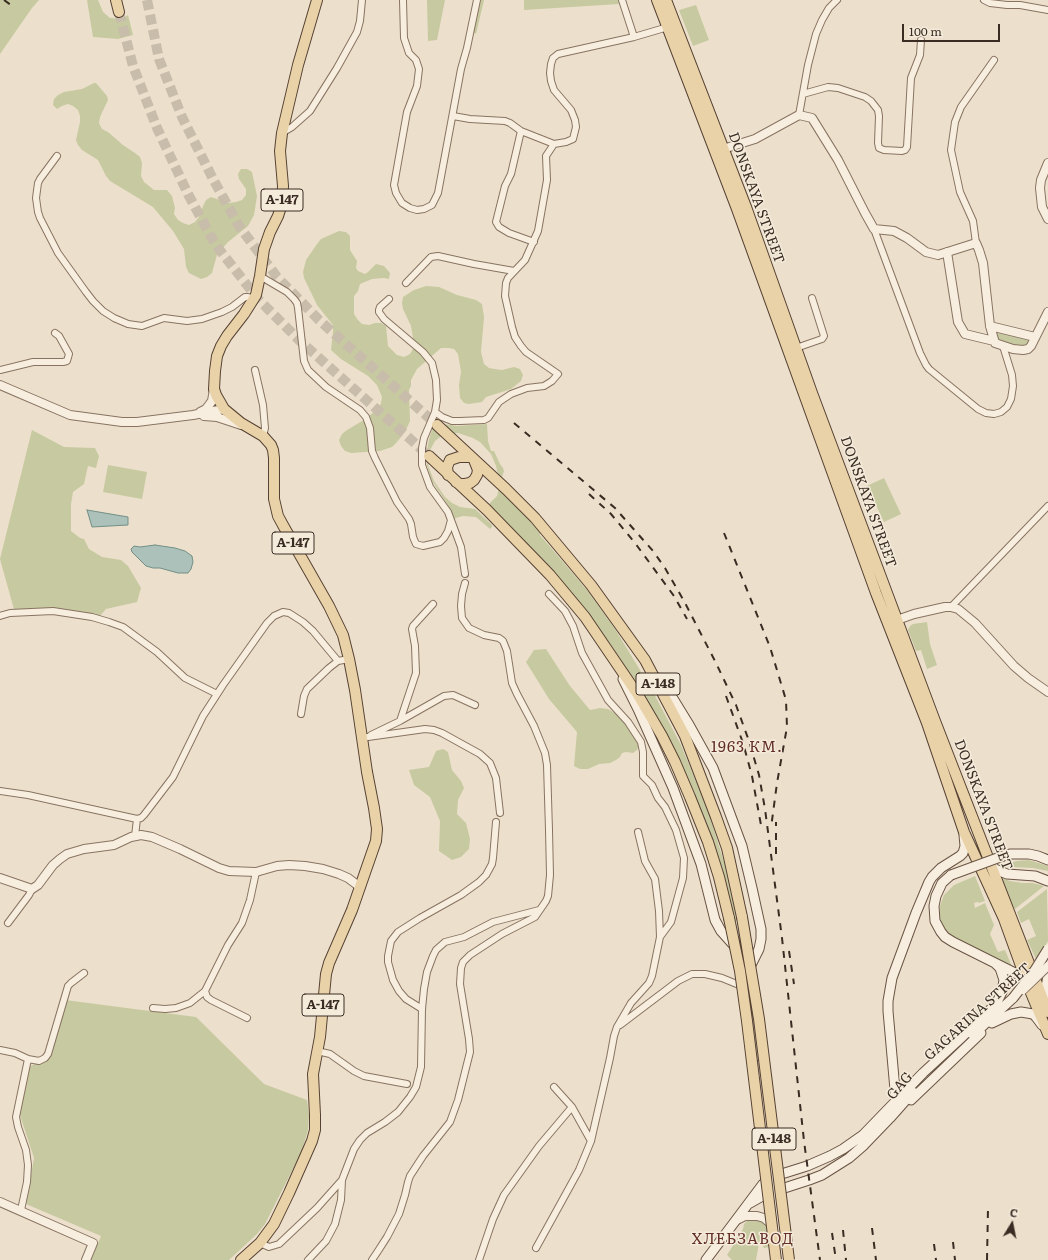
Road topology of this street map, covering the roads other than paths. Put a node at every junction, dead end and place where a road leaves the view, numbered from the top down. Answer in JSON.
{"nodes":[{"id":1,"x":116,"y":0,"type":"edge"},
{"id":2,"x":317,"y":0,"type":"edge"},
{"id":3,"x":362,"y":0,"type":"edge"},
{"id":4,"x":403,"y":0,"type":"edge"},
{"id":5,"x":478,"y":0,"type":"edge"},
{"id":6,"x":622,"y":0,"type":"edge"},
{"id":7,"x":657,"y":0,"type":"edge"},
{"id":8,"x":666,"y":0,"type":"edge"},
{"id":9,"x":837,"y":0,"type":"edge"},
{"id":10,"x":984,"y":0,"type":"edge"},
{"id":11,"x":1048,"y":10,"type":"edge"},
{"id":12,"x":119,"y":12,"type":"tunnel mouth"},
{"id":13,"x":668,"y":27,"type":"junction"},
{"id":14,"x":634,"y":37,"type":"junction"},
{"id":15,"x":922,"y":40,"type":"dead end"},
{"id":16,"x":994,"y":60,"type":"dead end"},
{"id":17,"x":803,"y":94,"type":"junction"},
{"id":18,"x":799,"y":115,"type":"junction"},
{"id":19,"x":452,"y":116,"type":"junction"},
{"id":20,"x":521,"y":131,"type":"junction"},
{"id":21,"x":282,"y":133,"type":"junction"},
{"id":22,"x":554,"y":144,"type":"junction"},
{"id":23,"x":719,"y":151,"type":"junction"},
{"id":24,"x":57,"y":156,"type":"dead end"},
{"id":25,"x":1048,"y":163,"type":"edge"},
{"id":26,"x":1048,"y":219,"type":"edge"},
{"id":27,"x":874,"y":229,"type":"junction"},
{"id":28,"x":534,"y":242,"type":"junction"},
{"id":29,"x":976,"y":244,"type":"junction"},
{"id":30,"x":947,"y":252,"type":"junction"},
{"id":31,"x":514,"y":272,"type":"junction"},
{"id":32,"x":260,"y":276,"type":"junction"},
{"id":33,"x":406,"y":283,"type":"dead end"},
{"id":34,"x":812,"y":298,"type":"dead end"},
{"id":35,"x":389,"y":299,"type":"dead end"},
{"id":36,"x":254,"y":300,"type":"junction"},
{"id":37,"x":1048,"y":312,"type":"edge"},
{"id":38,"x":990,"y":326,"type":"junction"},
{"id":39,"x":55,"y":333,"type":"dead end"},
{"id":40,"x":1036,"y":337,"type":"junction"},
{"id":41,"x":994,"y":341,"type":"junction"},
{"id":42,"x":1003,"y":346,"type":"junction"},
{"id":43,"x":796,"y":348,"type":"junction"},
{"id":44,"x":0,"y":370,"type":"edge"},
{"id":45,"x":256,"y":370,"type":"dead end"},
{"id":46,"x":0,"y":385,"type":"edge"},
{"id":47,"x":214,"y":389,"type":"junction"},
{"id":48,"x":224,"y":409,"type":"junction"},
{"id":49,"x":435,"y":412,"type":"junction"},
{"id":50,"x":193,"y":415,"type":"junction"},
{"id":51,"x":437,"y":425,"type":"tunnel mouth"},
{"id":52,"x":250,"y":428,"type":"junction"},
{"id":53,"x":263,"y":436,"type":"junction"},
{"id":54,"x":429,"y":456,"type":"tunnel mouth"},
{"id":55,"x":473,"y":459,"type":"junction"},
{"id":56,"x":451,"y":478,"type":"junction"},
{"id":57,"x":1048,"y":506,"type":"edge"},
{"id":58,"x":451,"y":520,"type":"junction"},
{"id":59,"x":465,"y":574,"type":"dead end"},
{"id":60,"x":465,"y":583,"type":"dead end"},
{"id":61,"x":549,"y":594,"type":"dead end"},
{"id":62,"x":433,"y":604,"type":"dead end"},
{"id":63,"x":951,"y":607,"type":"junction"},
{"id":64,"x":0,"y":616,"type":"edge"},
{"id":65,"x":898,"y":620,"type":"junction"},
{"id":66,"x":604,"y":644,"type":"junction"},
{"id":67,"x":349,"y":659,"type":"junction"},
{"id":68,"x":645,"y":660,"type":"junction"},
{"id":69,"x":338,"y":661,"type":"junction"},
{"id":70,"x":1048,"y":692,"type":"edge"},
{"id":71,"x":217,"y":694,"type":"junction"},
{"id":72,"x":475,"y":705,"type":"dead end"},
{"id":73,"x":301,"y":714,"type":"dead end"},
{"id":74,"x":400,"y":721,"type":"junction"},
{"id":75,"x":365,"y":737,"type":"junction"},
{"id":76,"x":0,"y":791,"type":"edge"},
{"id":77,"x":500,"y":813,"type":"dead end"},
{"id":78,"x":138,"y":818,"type":"junction"},
{"id":79,"x":496,"y":822,"type":"dead end"},
{"id":80,"x":638,"y":832,"type":"dead end"},
{"id":81,"x":964,"y":832,"type":"junction"},
{"id":82,"x":135,"y":836,"type":"junction"},
{"id":83,"x":989,"y":860,"type":"junction"},
{"id":84,"x":1048,"y":860,"type":"edge"},
{"id":85,"x":256,"y":872,"type":"junction"},
{"id":86,"x":0,"y":878,"type":"edge"},
{"id":87,"x":1048,"y":881,"type":"edge"},
{"id":88,"x":360,"y":887,"type":"junction"},
{"id":89,"x":32,"y":889,"type":"junction"},
{"id":90,"x":539,"y":910,"type":"junction"},
{"id":91,"x":8,"y":923,"type":"dead end"},
{"id":92,"x":660,"y":937,"type":"junction"},
{"id":93,"x":1048,"y":949,"type":"edge"},
{"id":94,"x":995,"y":963,"type":"junction"},
{"id":95,"x":748,"y":964,"type":"junction"},
{"id":96,"x":1048,"y":966,"type":"edge"},
{"id":97,"x":84,"y":973,"type":"dead end"},
{"id":98,"x":1048,"y":977,"type":"edge"},
{"id":99,"x":1029,"y":988,"type":"junction"},
{"id":100,"x":751,"y":989,"type":"junction"},
{"id":101,"x":205,"y":991,"type":"junction"},
{"id":102,"x":1013,"y":998,"type":"junction"},
{"id":103,"x":996,"y":1004,"type":"junction"},
{"id":104,"x":153,"y":1008,"type":"dead end"},
{"id":105,"x":422,"y":1009,"type":"junction"},
{"id":106,"x":1047,"y":1010,"type":"edge"},
{"id":107,"x":247,"y":1018,"type":"dead end"},
{"id":108,"x":992,"y":1024,"type":"junction"},
{"id":109,"x":617,"y":1027,"type":"junction"},
{"id":110,"x":1048,"y":1036,"type":"edge"},
{"id":111,"x":0,"y":1050,"type":"edge"},
{"id":112,"x":317,"y":1051,"type":"junction"},
{"id":113,"x":28,"y":1059,"type":"junction"},
{"id":114,"x":927,"y":1077,"type":"joint"},
{"id":115,"x":407,"y":1084,"type":"dead end"},
{"id":116,"x":554,"y":1087,"type":"dead end"},
{"id":117,"x":896,"y":1101,"type":"junction"},
{"id":118,"x":572,"y":1107,"type":"junction"},
{"id":119,"x":894,"y":1114,"type":"junction"},
{"id":120,"x":592,"y":1141,"type":"junction"},
{"id":121,"x":772,"y":1177,"type":"junction"},
{"id":122,"x":342,"y":1180,"type":"junction"},
{"id":123,"x":774,"y":1191,"type":"junction"},
{"id":124,"x":0,"y":1202,"type":"edge"},
{"id":125,"x":747,"y":1204,"type":"junction"},
{"id":126,"x":21,"y":1210,"type":"junction"},
{"id":127,"x":735,"y":1221,"type":"junction"},
{"id":128,"x":779,"y":1236,"type":"junction"},
{"id":129,"x":260,"y":1243,"type":"junction"},
{"id":130,"x":536,"y":1248,"type":"dead end"},
{"id":131,"x":86,"y":1260,"type":"edge"},
{"id":132,"x":241,"y":1260,"type":"edge"},
{"id":133,"x":308,"y":1260,"type":"edge"},
{"id":134,"x":372,"y":1260,"type":"edge"},
{"id":135,"x":479,"y":1260,"type":"edge"},
{"id":136,"x":706,"y":1260,"type":"edge"},
{"id":137,"x":776,"y":1260,"type":"edge"},
{"id":138,"x":782,"y":1260,"type":"edge"},
{"id":139,"x":789,"y":1260,"type":"edge"}],
"edges":[{"from":1,"to":12,"type":"main road"},
{"from":2,"to":21,"type":"main road","number":"А-147"},
{"from":3,"to":21,"type":"street"},
{"from":4,"to":19,"type":"street"},
{"from":5,"to":19,"type":"street"},
{"from":6,"to":14,"type":"street"},
{"from":7,"to":13,"type":"main road","name":"DONSKAYA STREET"},
{"from":8,"to":23,"type":"main road","name":"DONSKAYA STREET"},
{"from":9,"to":17,"type":"street"},
{"from":10,"to":11,"type":"street"},
{"from":13,"to":14,"type":"street"},
{"from":13,"to":23,"type":"main road","name":"DONSKAYA STREET"},
{"from":14,"to":22,"type":"street"},
{"from":15,"to":17,"type":"street"},
{"from":16,"to":29,"type":"street"},
{"from":17,"to":18,"type":"street"},
{"from":18,"to":23,"type":"street"},
{"from":18,"to":27,"type":"street"},
{"from":19,"to":20,"type":"street"},
{"from":20,"to":22,"type":"street"},
{"from":20,"to":28,"type":"street"},
{"from":21,"to":32,"type":"main road","number":"А-147"},
{"from":22,"to":28,"type":"street"},
{"from":23,"to":43,"type":"main road","name":"DONSKAYA STREET"},
{"from":23,"to":81,"type":"main road"},
{"from":24,"to":36,"type":"street"},
{"from":25,"to":26,"type":"street"},
{"from":27,"to":30,"type":"street"},
{"from":27,"to":42,"type":"street"},
{"from":28,"to":31,"type":"street"},
{"from":29,"to":30,"type":"street"},
{"from":29,"to":38,"type":"street"},
{"from":30,"to":41,"type":"street"},
{"from":31,"to":33,"type":"street"},
{"from":31,"to":49,"type":"street"},
{"from":32,"to":36,"type":"main road","number":"А-147"},
{"from":32,"to":58,"type":"street"},
{"from":34,"to":43,"type":"street"},
{"from":35,"to":49,"type":"street"},
{"from":36,"to":47,"type":"main road","number":"А-147"},
{"from":37,"to":40,"type":"street"},
{"from":38,"to":40,"type":"street"},
{"from":38,"to":41,"type":"street"},
{"from":39,"to":44,"type":"street"},
{"from":40,"to":42,"type":"street"},
{"from":41,"to":42,"type":"street"},
{"from":43,"to":65,"type":"main road","name":"DONSKAYA STREET"},
{"from":45,"to":53,"type":"street"},
{"from":46,"to":50,"type":"street"},
{"from":47,"to":48,"type":"main road","number":"А-147"},
{"from":47,"to":50,"type":"street","number":"А-147"},
{"from":48,"to":50,"type":"street"},
{"from":48,"to":52,"type":"main road","number":"А-147"},
{"from":49,"to":58,"type":"street"},
{"from":50,"to":52,"type":"street","number":"А-147"},
{"from":51,"to":55,"type":"main road","number":"А-148"},
{"from":52,"to":53,"type":"main road","number":"А-147"},
{"from":53,"to":67,"type":"main road","number":"А-147"},
{"from":54,"to":56,"type":"main road","number":"А-148"},
{"from":55,"to":56,"type":"main road"},
{"from":55,"to":56,"type":"main road"},
{"from":55,"to":68,"type":"main road","number":"А-148"},
{"from":56,"to":66,"type":"main road","number":"А-148"},
{"from":57,"to":63,"type":"street"},
{"from":58,"to":59,"type":"street"},
{"from":60,"to":90,"type":"street"},
{"from":61,"to":92,"type":"street"},
{"from":62,"to":74,"type":"street"},
{"from":63,"to":65,"type":"street"},
{"from":63,"to":70,"type":"street"},
{"from":64,"to":71,"type":"street"},
{"from":65,"to":83,"type":"main road","name":"DONSKAYA STREET"},
{"from":66,"to":95,"type":"main road","number":"А-148"},
{"from":66,"to":137,"type":"main road","number":"А-148","bridge":true},
{"from":67,"to":69,"type":"street"},
{"from":67,"to":75,"type":"main road","number":"А-147"},
{"from":68,"to":95,"type":"main road","number":"А-148"},
{"from":68,"to":139,"type":"main road","number":"А-148","bridge":true},
{"from":69,"to":71,"type":"street"},
{"from":69,"to":73,"type":"street"},
{"from":71,"to":78,"type":"street"},
{"from":72,"to":74,"type":"street"},
{"from":74,"to":75,"type":"street"},
{"from":75,"to":77,"type":"street"},
{"from":75,"to":88,"type":"main road","number":"А-147"},
{"from":76,"to":78,"type":"street"},
{"from":78,"to":82,"type":"street"},
{"from":79,"to":105,"type":"street"},
{"from":80,"to":92,"type":"street"},
{"from":81,"to":99,"type":"main road"},
{"from":81,"to":117,"type":"main road"},
{"from":82,"to":85,"type":"street"},
{"from":82,"to":89,"type":"street"},
{"from":83,"to":87,"type":"main road"},
{"from":83,"to":106,"type":"main road","name":"DONSKAYA STREET"},
{"from":84,"to":94,"type":"main road","bridge":true},
{"from":85,"to":88,"type":"street"},
{"from":85,"to":101,"type":"street"},
{"from":86,"to":89,"type":"street"},
{"from":88,"to":112,"type":"main road","number":"А-147"},
{"from":89,"to":91,"type":"street"},
{"from":90,"to":105,"type":"street"},
{"from":90,"to":134,"type":"street"},
{"from":92,"to":109,"type":"street"},
{"from":93,"to":102,"type":"main road","bridge":true},
{"from":94,"to":99,"type":"main road"},
{"from":94,"to":103,"type":"main road"},
{"from":95,"to":100,"type":"main road"},
{"from":96,"to":102,"type":"street","name":"GAGARINA STREET","bridge":true},
{"from":97,"to":113,"type":"street"},
{"from":98,"to":106,"type":"main road"},
{"from":99,"to":110,"type":"main road"},
{"from":100,"to":109,"type":"street"},
{"from":100,"to":121,"type":"main road"},
{"from":101,"to":104,"type":"street"},
{"from":101,"to":107,"type":"street"},
{"from":102,"to":114,"type":"main road","name":"GAGARINA STREET"},
{"from":103,"to":108,"type":"main road"},
{"from":103,"to":117,"type":"main road"},
{"from":105,"to":122,"type":"street"},
{"from":108,"to":110,"type":"main road"},
{"from":108,"to":119,"type":"main road"},
{"from":109,"to":120,"type":"street"},
{"from":111,"to":113,"type":"street"},
{"from":112,"to":115,"type":"street"},
{"from":112,"to":129,"type":"main road","number":"А-147"},
{"from":113,"to":126,"type":"street"},
{"from":114,"to":119,"type":"main road","name":"GAG"},
{"from":116,"to":118,"type":"street"},
{"from":117,"to":121,"type":"main road"},
{"from":118,"to":120,"type":"street"},
{"from":118,"to":135,"type":"street"},
{"from":119,"to":123,"type":"main road"},
{"from":120,"to":130,"type":"street"},
{"from":121,"to":123,"type":"main road"},
{"from":121,"to":125,"type":"main road"},
{"from":122,"to":129,"type":"street"},
{"from":122,"to":133,"type":"street"},
{"from":123,"to":125,"type":"main road"},
{"from":123,"to":128,"type":"street"},
{"from":124,"to":126,"type":"street"},
{"from":125,"to":127,"type":"main road"},
{"from":126,"to":131,"type":"street"},
{"from":127,"to":128,"type":"street"},
{"from":127,"to":136,"type":"main road"},
{"from":128,"to":138,"type":"street"},
{"from":129,"to":132,"type":"main road","number":"А-147"}]}
